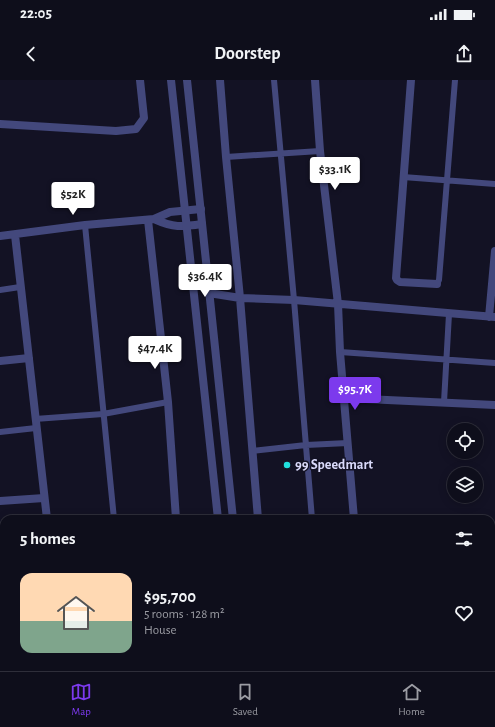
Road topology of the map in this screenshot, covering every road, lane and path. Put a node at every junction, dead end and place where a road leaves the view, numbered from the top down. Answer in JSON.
{"nodes":[{"id":1,"x":140,"y":80,"type":"edge"},
{"id":2,"x":171,"y":80,"type":"edge"},
{"id":3,"x":220,"y":80,"type":"edge"},
{"id":4,"x":274,"y":80,"type":"edge"},
{"id":5,"x":315,"y":80,"type":"edge"},
{"id":6,"x":411,"y":80,"type":"edge"},
{"id":7,"x":455,"y":80,"type":"edge"},
{"id":8,"x":188,"y":82,"type":"edge"},
{"id":9,"x":0,"y":124,"type":"edge"},
{"id":10,"x":320,"y":152,"type":"junction"},
{"id":11,"x":280,"y":154,"type":"junction"},
{"id":12,"x":226,"y":157,"type":"junction"},
{"id":13,"x":403,"y":177,"type":"junction"},
{"id":14,"x":448,"y":181,"type":"junction"},
{"id":15,"x":495,"y":184,"type":"edge"},
{"id":16,"x":200,"y":209,"type":"junction"},
{"id":17,"x":184,"y":210,"type":"junction"},
{"id":18,"x":151,"y":220,"type":"junction"},
{"id":19,"x":85,"y":224,"type":"junction"},
{"id":20,"x":202,"y":224,"type":"junction"},
{"id":21,"x":186,"y":226,"type":"junction"},
{"id":22,"x":15,"y":235,"type":"junction"},
{"id":23,"x":0,"y":236,"type":"edge"},
{"id":24,"x":495,"y":251,"type":"edge"},
{"id":25,"x":437,"y":284,"type":"joint"},
{"id":26,"x":20,"y":287,"type":"junction"},
{"id":27,"x":0,"y":290,"type":"edge"},
{"id":28,"x":209,"y":293,"type":"junction"},
{"id":29,"x":240,"y":298,"type":"junction"},
{"id":30,"x":294,"y":300,"type":"junction"},
{"id":31,"x":338,"y":304,"type":"junction"},
{"id":32,"x":449,"y":314,"type":"junction"},
{"id":33,"x":492,"y":317,"type":"edge"},
{"id":34,"x":340,"y":352,"type":"junction"},
{"id":35,"x":28,"y":358,"type":"junction"},
{"id":36,"x":446,"y":360,"type":"junction"},
{"id":37,"x":0,"y":361,"type":"edge"},
{"id":38,"x":495,"y":364,"type":"edge"},
{"id":39,"x":344,"y":398,"type":"junction"},
{"id":40,"x":168,"y":402,"type":"junction"},
{"id":41,"x":444,"y":402,"type":"junction"},
{"id":42,"x":495,"y":405,"type":"edge"},
{"id":43,"x":103,"y":414,"type":"junction"},
{"id":44,"x":36,"y":423,"type":"junction"},
{"id":45,"x":0,"y":432,"type":"edge"},
{"id":46,"x":348,"y":444,"type":"junction"},
{"id":47,"x":306,"y":446,"type":"junction"},
{"id":48,"x":252,"y":451,"type":"junction"},
{"id":49,"x":44,"y":498,"type":"junction"},
{"id":50,"x":0,"y":502,"type":"edge"},
{"id":51,"x":46,"y":515,"type":"edge"},
{"id":52,"x":114,"y":515,"type":"edge"},
{"id":53,"x":176,"y":515,"type":"edge"},
{"id":54,"x":218,"y":515,"type":"edge"},
{"id":55,"x":233,"y":515,"type":"edge"},
{"id":56,"x":258,"y":515,"type":"edge"},
{"id":57,"x":312,"y":515,"type":"edge"},
{"id":58,"x":354,"y":515,"type":"edge"}],
"edges":[{"from":1,"to":9,"type":"street"},
{"from":2,"to":17,"type":"street"},
{"from":3,"to":12,"type":"street"},
{"from":4,"to":11,"type":"lane"},
{"from":5,"to":10,"type":"street"},
{"from":6,"to":13,"type":"street"},
{"from":7,"to":14,"type":"lane"},
{"from":8,"to":16,"type":"street"},
{"from":10,"to":11,"type":"lane"},
{"from":10,"to":31,"type":"street"},
{"from":11,"to":12,"type":"lane"},
{"from":11,"to":30,"type":"lane"},
{"from":12,"to":29,"type":"street"},
{"from":13,"to":14,"type":"lane"},
{"from":13,"to":25,"type":"street"},
{"from":14,"to":15,"type":"lane"},
{"from":14,"to":25,"type":"lane"},
{"from":16,"to":17,"type":"street"},
{"from":16,"to":20,"type":"street"},
{"from":17,"to":18,"type":"street"},
{"from":17,"to":21,"type":"street"},
{"from":18,"to":19,"type":"street"},
{"from":18,"to":21,"type":"street"},
{"from":18,"to":40,"type":"street"},
{"from":19,"to":22,"type":"street"},
{"from":19,"to":43,"type":"lane"},
{"from":20,"to":21,"type":"street"},
{"from":20,"to":28,"type":"street"},
{"from":21,"to":54,"type":"street"},
{"from":22,"to":23,"type":"street"},
{"from":22,"to":26,"type":"street"},
{"from":24,"to":33,"type":"street"},
{"from":26,"to":27,"type":"lane"},
{"from":26,"to":35,"type":"street"},
{"from":28,"to":29,"type":"street"},
{"from":28,"to":55,"type":"street"},
{"from":29,"to":30,"type":"street"},
{"from":29,"to":48,"type":"street"},
{"from":30,"to":31,"type":"street"},
{"from":30,"to":47,"type":"lane"},
{"from":31,"to":32,"type":"street"},
{"from":31,"to":34,"type":"street"},
{"from":32,"to":33,"type":"street"},
{"from":32,"to":36,"type":"lane"},
{"from":34,"to":36,"type":"lane"},
{"from":34,"to":39,"type":"street"},
{"from":35,"to":37,"type":"street"},
{"from":35,"to":44,"type":"street"},
{"from":36,"to":38,"type":"lane"},
{"from":36,"to":41,"type":"lane"},
{"from":39,"to":41,"type":"street"},
{"from":39,"to":46,"type":"street"},
{"from":40,"to":43,"type":"lane"},
{"from":40,"to":53,"type":"street"},
{"from":41,"to":42,"type":"street"},
{"from":43,"to":44,"type":"lane"},
{"from":43,"to":52,"type":"lane"},
{"from":44,"to":45,"type":"lane"},
{"from":44,"to":49,"type":"street"},
{"from":46,"to":47,"type":"lane"},
{"from":46,"to":58,"type":"street"},
{"from":47,"to":48,"type":"lane"},
{"from":47,"to":57,"type":"lane"},
{"from":48,"to":56,"type":"street"},
{"from":49,"to":50,"type":"street"},
{"from":49,"to":51,"type":"street"}]}
